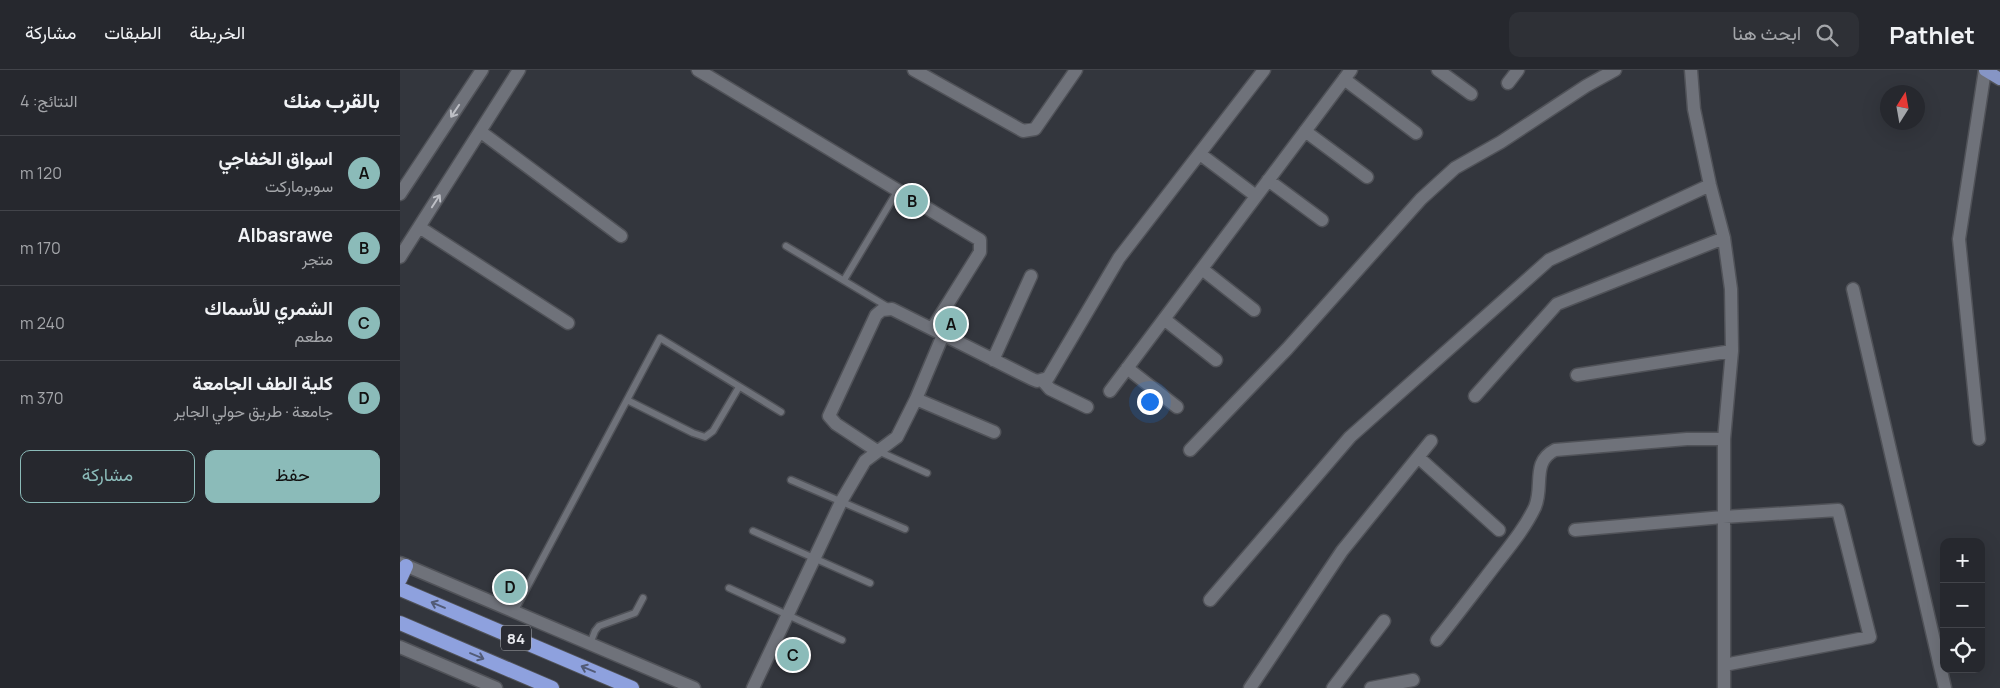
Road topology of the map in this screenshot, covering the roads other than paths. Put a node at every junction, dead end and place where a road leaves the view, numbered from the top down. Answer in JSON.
{"nodes":[{"id":1,"x":482,"y":70,"type":"edge"},
{"id":2,"x":520,"y":70,"type":"edge"},
{"id":3,"x":698,"y":70,"type":"edge"},
{"id":4,"x":914,"y":70,"type":"edge"},
{"id":5,"x":1076,"y":70,"type":"edge"},
{"id":6,"x":1264,"y":70,"type":"edge"},
{"id":7,"x":1438,"y":70,"type":"edge"},
{"id":8,"x":1518,"y":70,"type":"edge"},
{"id":9,"x":1615,"y":70,"type":"edge"},
{"id":10,"x":1691,"y":70,"type":"edge"},
{"id":11,"x":1985,"y":70,"type":"edge"},
{"id":12,"x":1347,"y":75,"type":"edge"},
{"id":13,"x":2000,"y":79,"type":"edge"},
{"id":14,"x":1508,"y":83,"type":"dead end"},
{"id":15,"x":1471,"y":94,"type":"dead end"},
{"id":16,"x":1305,"y":131,"type":"junction"},
{"id":17,"x":481,"y":132,"type":"junction"},
{"id":18,"x":1416,"y":133,"type":"dead end"},
{"id":19,"x":1200,"y":154,"type":"junction"},
{"id":20,"x":1367,"y":177,"type":"dead end"},
{"id":21,"x":1268,"y":180,"type":"junction"},
{"id":22,"x":1710,"y":185,"type":"junction"},
{"id":23,"x":898,"y":190,"type":"junction"},
{"id":24,"x":400,"y":194,"type":"edge"},
{"id":25,"x":1256,"y":196,"type":"junction"},
{"id":26,"x":1322,"y":220,"type":"dead end"},
{"id":27,"x":419,"y":227,"type":"junction"},
{"id":28,"x":621,"y":236,"type":"dead end"},
{"id":29,"x":1724,"y":238,"type":"junction"},
{"id":30,"x":786,"y":246,"type":"dead end"},
{"id":31,"x":400,"y":257,"type":"edge"},
{"id":32,"x":1202,"y":269,"type":"junction"},
{"id":33,"x":1031,"y":276,"type":"dead end"},
{"id":34,"x":844,"y":280,"type":"junction"},
{"id":35,"x":1853,"y":289,"type":"dead end"},
{"id":36,"x":892,"y":310,"type":"junction"},
{"id":37,"x":1254,"y":310,"type":"dead end"},
{"id":38,"x":1164,"y":319,"type":"junction"},
{"id":39,"x":568,"y":323,"type":"dead end"},
{"id":40,"x":937,"y":332,"type":"junction"},
{"id":41,"x":1732,"y":350,"type":"junction"},
{"id":42,"x":993,"y":360,"type":"junction"},
{"id":43,"x":1216,"y":360,"type":"dead end"},
{"id":44,"x":1127,"y":368,"type":"junction"},
{"id":45,"x":1576,"y":376,"type":"dead end"},
{"id":46,"x":1043,"y":381,"type":"junction"},
{"id":47,"x":739,"y":387,"type":"junction"},
{"id":48,"x":1110,"y":391,"type":"dead end"},
{"id":49,"x":1475,"y":396,"type":"dead end"},
{"id":50,"x":916,"y":399,"type":"junction"},
{"id":51,"x":627,"y":400,"type":"junction"},
{"id":52,"x":1087,"y":407,"type":"dead end"},
{"id":53,"x":1177,"y":407,"type":"dead end"},
{"id":54,"x":781,"y":412,"type":"dead end"},
{"id":55,"x":994,"y":432,"type":"dead end"},
{"id":56,"x":1724,"y":439,"type":"junction"},
{"id":57,"x":1979,"y":439,"type":"dead end"},
{"id":58,"x":1431,"y":441,"type":"dead end"},
{"id":59,"x":1190,"y":450,"type":"dead end"},
{"id":60,"x":878,"y":451,"type":"junction"},
{"id":61,"x":1418,"y":458,"type":"junction"},
{"id":62,"x":927,"y":473,"type":"dead end"},
{"id":63,"x":791,"y":480,"type":"dead end"},
{"id":64,"x":842,"y":500,"type":"junction"},
{"id":65,"x":1723,"y":517,"type":"junction"},
{"id":66,"x":905,"y":529,"type":"dead end"},
{"id":67,"x":1499,"y":530,"type":"dead end"},
{"id":68,"x":1575,"y":530,"type":"dead end"},
{"id":69,"x":753,"y":531,"type":"dead end"},
{"id":70,"x":814,"y":559,"type":"junction"},
{"id":71,"x":403,"y":564,"type":"edge"},
{"id":72,"x":400,"y":579,"type":"edge"},
{"id":73,"x":870,"y":583,"type":"dead end"},
{"id":74,"x":729,"y":588,"type":"dead end"},
{"id":75,"x":400,"y":589,"type":"edge"},
{"id":76,"x":642,"y":598,"type":"dead end"},
{"id":77,"x":1210,"y":600,"type":"dead end"},
{"id":78,"x":514,"y":612,"type":"junction"},
{"id":79,"x":788,"y":615,"type":"junction"},
{"id":80,"x":1384,"y":621,"type":"dead end"},
{"id":81,"x":400,"y":623,"type":"edge"},
{"id":82,"x":842,"y":640,"type":"dead end"},
{"id":83,"x":1437,"y":640,"type":"dead end"},
{"id":84,"x":590,"y":644,"type":"junction"},
{"id":85,"x":400,"y":646,"type":"edge"},
{"id":86,"x":1724,"y":666,"type":"junction"},
{"id":87,"x":1413,"y":680,"type":"dead end"},
{"id":88,"x":496,"y":688,"type":"edge"},
{"id":89,"x":552,"y":688,"type":"edge"},
{"id":90,"x":632,"y":688,"type":"edge"},
{"id":91,"x":694,"y":688,"type":"edge"},
{"id":92,"x":753,"y":688,"type":"edge"},
{"id":93,"x":1250,"y":688,"type":"edge"},
{"id":94,"x":1334,"y":688,"type":"edge"},
{"id":95,"x":1371,"y":688,"type":"edge"},
{"id":96,"x":1724,"y":688,"type":"edge"},
{"id":97,"x":1945,"y":688,"type":"edge"}],
"edges":[{"from":1,"to":24,"type":"street","one_way":true},
{"from":2,"to":17,"type":"street"},
{"from":3,"to":23,"type":"street"},
{"from":4,"to":5,"type":"street"},
{"from":6,"to":19,"type":"street"},
{"from":7,"to":15,"type":"street"},
{"from":8,"to":14,"type":"street"},
{"from":9,"to":59,"type":"street"},
{"from":10,"to":22,"type":"street"},
{"from":11,"to":13,"type":"main road"},
{"from":11,"to":57,"type":"street"},
{"from":12,"to":16,"type":"street"},
{"from":12,"to":18,"type":"street"},
{"from":16,"to":20,"type":"street"},
{"from":16,"to":21,"type":"street"},
{"from":27,"to":17,"type":"street","one_way":true},
{"from":17,"to":28,"type":"street"},
{"from":19,"to":25,"type":"street"},
{"from":19,"to":46,"type":"street"},
{"from":21,"to":25,"type":"street"},
{"from":21,"to":26,"type":"street"},
{"from":22,"to":29,"type":"street"},
{"from":22,"to":77,"type":"street"},
{"from":23,"to":34,"type":"lane"},
{"from":23,"to":40,"type":"street"},
{"from":25,"to":32,"type":"street"},
{"from":27,"to":31,"type":"street"},
{"from":27,"to":39,"type":"street"},
{"from":29,"to":41,"type":"street"},
{"from":29,"to":49,"type":"street"},
{"from":30,"to":34,"type":"lane"},
{"from":32,"to":37,"type":"street"},
{"from":32,"to":38,"type":"street"},
{"from":33,"to":42,"type":"street"},
{"from":34,"to":36,"type":"lane"},
{"from":35,"to":97,"type":"street"},
{"from":36,"to":40,"type":"street"},
{"from":36,"to":60,"type":"street"},
{"from":38,"to":43,"type":"street"},
{"from":38,"to":44,"type":"street"},
{"from":40,"to":42,"type":"street"},
{"from":40,"to":50,"type":"street"},
{"from":41,"to":45,"type":"street"},
{"from":41,"to":56,"type":"street"},
{"from":42,"to":46,"type":"street"},
{"from":44,"to":48,"type":"street"},
{"from":44,"to":53,"type":"street"},
{"from":46,"to":52,"type":"street"},
{"from":47,"to":51,"type":"lane"},
{"from":47,"to":51,"type":"lane"},
{"from":47,"to":54,"type":"lane"},
{"from":50,"to":55,"type":"street"},
{"from":50,"to":60,"type":"street"},
{"from":51,"to":78,"type":"lane"},
{"from":56,"to":65,"type":"street"},
{"from":56,"to":83,"type":"street"},
{"from":58,"to":61,"type":"street"},
{"from":60,"to":62,"type":"lane"},
{"from":60,"to":64,"type":"street"},
{"from":61,"to":67,"type":"street"},
{"from":61,"to":93,"type":"street"},
{"from":63,"to":64,"type":"lane"},
{"from":64,"to":66,"type":"lane"},
{"from":64,"to":70,"type":"street"},
{"from":65,"to":68,"type":"street"},
{"from":65,"to":86,"type":"street"},
{"from":65,"to":86,"type":"street"},
{"from":69,"to":70,"type":"lane"},
{"from":70,"to":73,"type":"lane"},
{"from":70,"to":79,"type":"street"},
{"from":71,"to":72,"type":"highway"},
{"from":71,"to":78,"type":"street"},
{"from":74,"to":79,"type":"lane"},
{"from":90,"to":75,"type":"highway","number":"84","one_way":true},
{"from":76,"to":84,"type":"lane"},
{"from":78,"to":84,"type":"street"},
{"from":79,"to":82,"type":"lane"},
{"from":79,"to":92,"type":"street"},
{"from":80,"to":94,"type":"street"},
{"from":81,"to":89,"type":"highway","number":"84","one_way":true},
{"from":84,"to":91,"type":"street"},
{"from":85,"to":88,"type":"street"},
{"from":86,"to":96,"type":"street"},
{"from":87,"to":95,"type":"street"}]}
